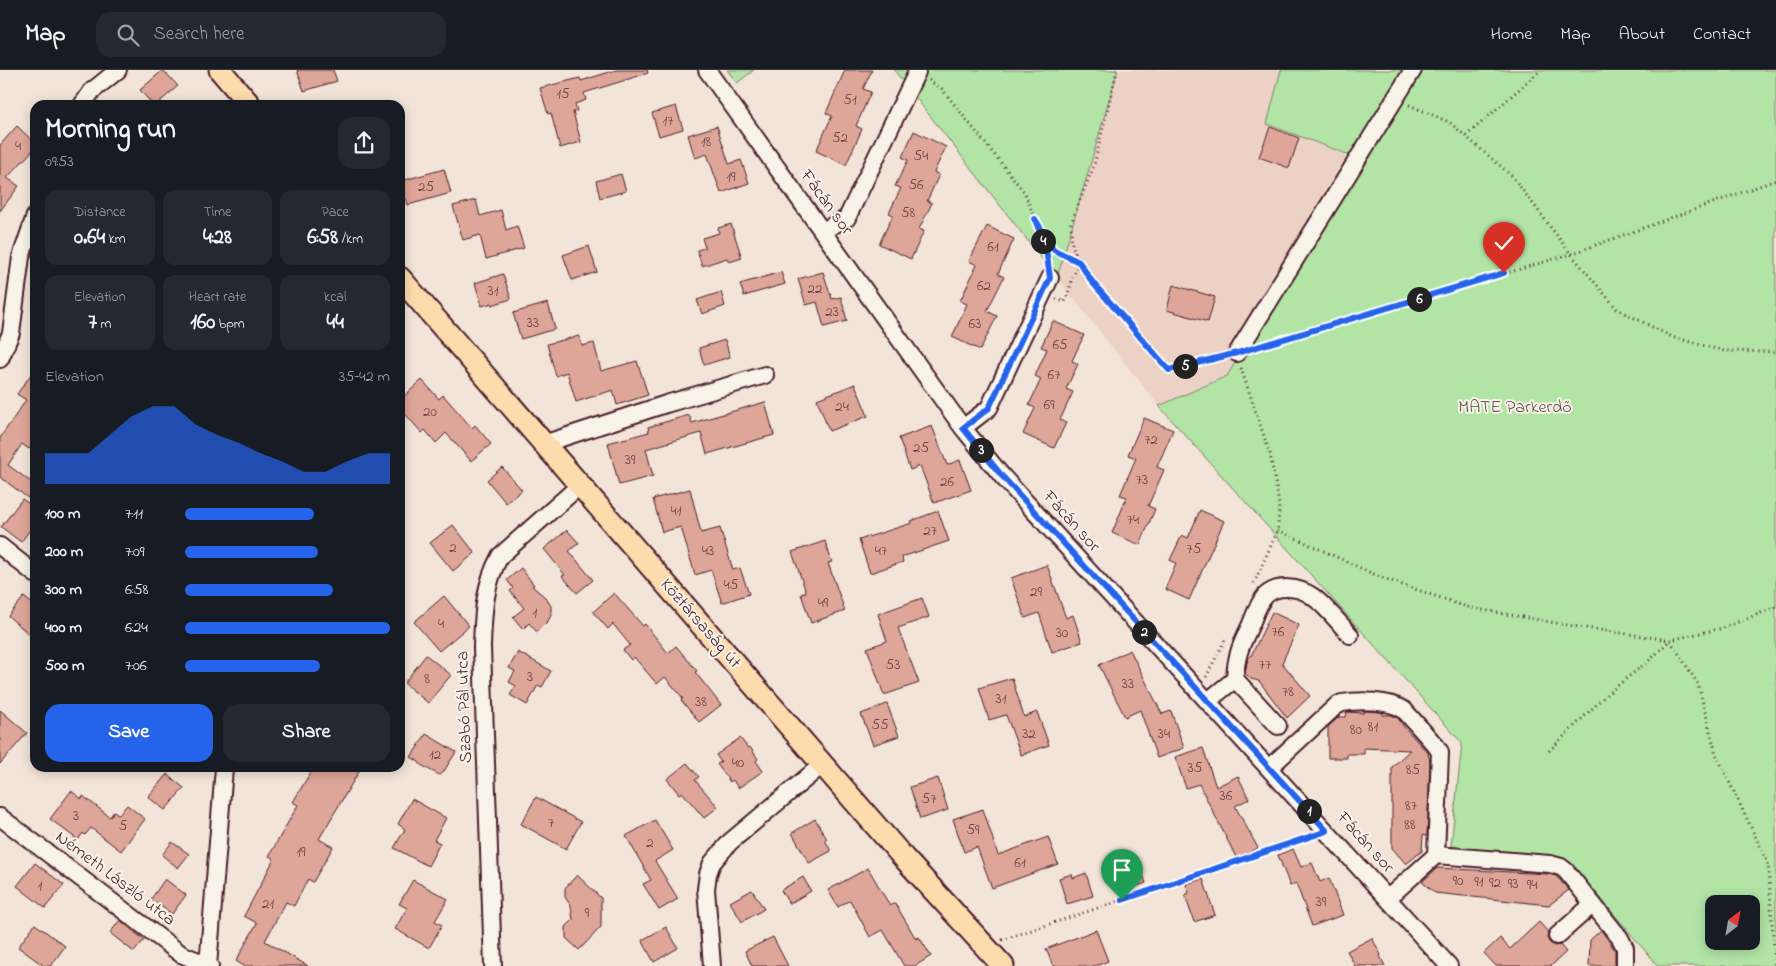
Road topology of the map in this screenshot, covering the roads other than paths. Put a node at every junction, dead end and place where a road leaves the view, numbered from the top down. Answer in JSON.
{"nodes":[{"id":1,"x":118,"y":70,"type":"edge"},
{"id":2,"x":220,"y":70,"type":"edge"},
{"id":3,"x":707,"y":70,"type":"edge"},
{"id":4,"x":1413,"y":70,"type":"edge"},
{"id":5,"x":918,"y":72,"type":"road end"},
{"id":6,"x":85,"y":100,"type":"edge"},
{"id":7,"x":246,"y":100,"type":"edge"},
{"id":8,"x":822,"y":230,"type":"junction"},
{"id":9,"x":30,"y":231,"type":"edge"},
{"id":10,"x":1050,"y":278,"type":"road end"},
{"id":11,"x":405,"y":284,"type":"edge"},
{"id":12,"x":1237,"y":353,"type":"road end"},
{"id":13,"x":0,"y":359,"type":"edge"},
{"id":14,"x":765,"y":375,"type":"dead end"},
{"id":15,"x":963,"y":428,"type":"junction"},
{"id":16,"x":543,"y":444,"type":"junction"},
{"id":17,"x":578,"y":486,"type":"junction"},
{"id":18,"x":0,"y":546,"type":"edge"},
{"id":19,"x":30,"y":570,"type":"edge"},
{"id":20,"x":1350,"y":635,"type":"dead end"},
{"id":21,"x":1235,"y":679,"type":"junction"},
{"id":22,"x":1208,"y":701,"type":"junction"},
{"id":23,"x":1278,"y":726,"type":"dead end"},
{"id":24,"x":824,"y":764,"type":"junction"},
{"id":25,"x":1269,"y":768,"type":"junction"},
{"id":26,"x":224,"y":772,"type":"edge"},
{"id":27,"x":0,"y":818,"type":"edge"},
{"id":28,"x":1436,"y":855,"type":"junction"},
{"id":29,"x":1388,"y":898,"type":"junction"},
{"id":30,"x":1593,"y":904,"type":"junction"},
{"id":31,"x":1557,"y":936,"type":"dead end"},
{"id":32,"x":996,"y":960,"type":"edge"},
{"id":33,"x":208,"y":966,"type":"edge"},
{"id":34,"x":493,"y":966,"type":"edge"},
{"id":35,"x":712,"y":966,"type":"edge"},
{"id":36,"x":1449,"y":966,"type":"edge"},
{"id":37,"x":1625,"y":966,"type":"edge"}],
"edges":[{"from":1,"to":6,"type":"street"},
{"from":2,"to":7,"type":"main road"},
{"from":3,"to":8,"type":"street","name":"Fácán sor"},
{"from":4,"to":12,"type":"street"},
{"from":5,"to":8,"type":"street"},
{"from":8,"to":15,"type":"street","name":"Fácán sor"},
{"from":9,"to":13,"type":"street"},
{"from":10,"to":15,"type":"street"},
{"from":11,"to":16,"type":"main road","name":"Köztársaság út"},
{"from":14,"to":16,"type":"street"},
{"from":15,"to":22,"type":"street","name":"Fácán sor"},
{"from":16,"to":17,"type":"main road","name":"Köztársaság út"},
{"from":17,"to":24,"type":"main road","name":"Köztársaság út"},
{"from":17,"to":34,"type":"street","name":"Szabó Pál utca"},
{"from":18,"to":19,"type":"street"},
{"from":20,"to":21,"type":"street"},
{"from":21,"to":22,"type":"street"},
{"from":21,"to":23,"type":"street"},
{"from":22,"to":25,"type":"street","name":"Fácán sor"},
{"from":24,"to":32,"type":"main road","name":"Köztársaság út"},
{"from":24,"to":35,"type":"street"},
{"from":25,"to":28,"type":"street"},
{"from":25,"to":29,"type":"street","name":"Fácán sor"},
{"from":26,"to":33,"type":"street"},
{"from":27,"to":33,"type":"street","name":"Németh László utca"},
{"from":28,"to":29,"type":"street"},
{"from":28,"to":30,"type":"street"},
{"from":29,"to":36,"type":"street","name":"Fácán sor"},
{"from":30,"to":31,"type":"street"},
{"from":30,"to":37,"type":"street"}]}
